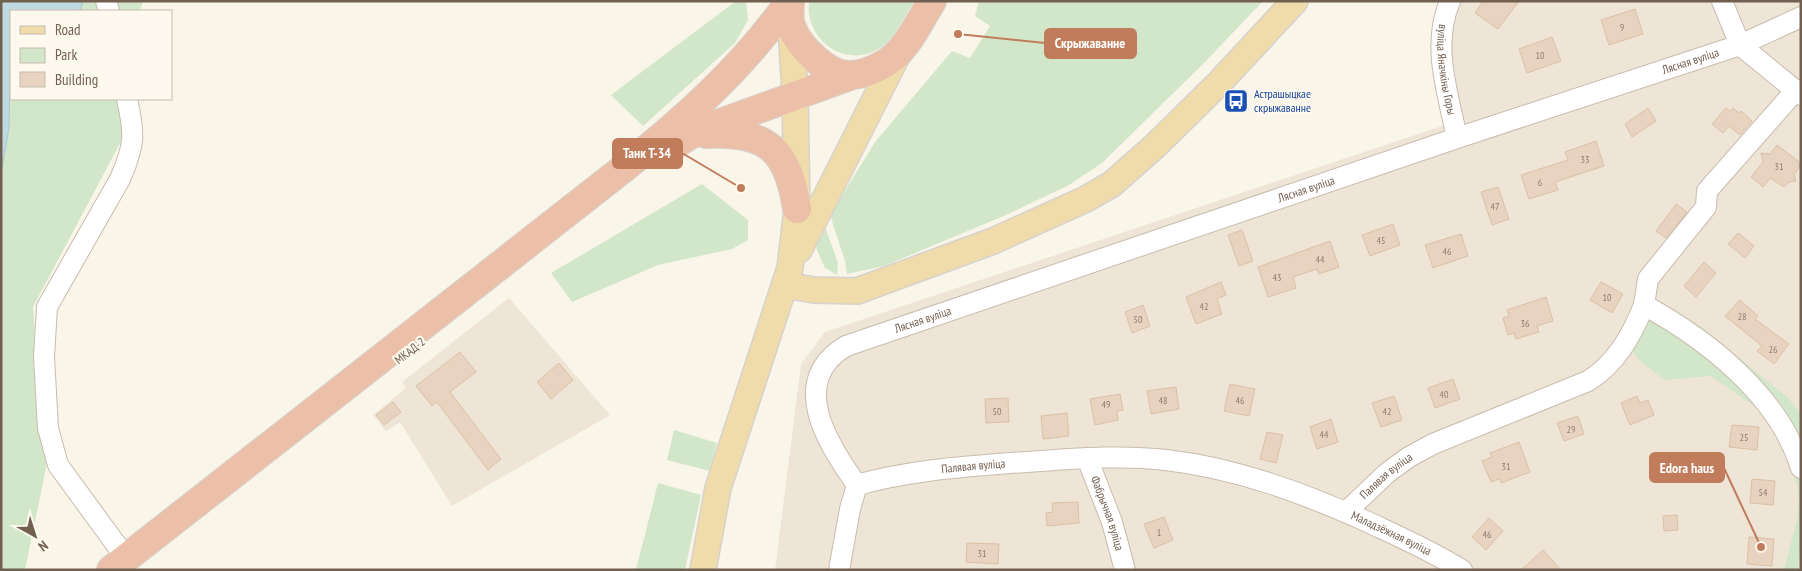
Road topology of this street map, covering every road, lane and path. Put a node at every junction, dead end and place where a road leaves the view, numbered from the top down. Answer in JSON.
{"nodes":[{"id":1,"x":932,"y":1,"type":"edge"},
{"id":2,"x":1295,"y":1,"type":"edge"},
{"id":3,"x":1450,"y":1,"type":"edge"},
{"id":4,"x":1722,"y":1,"type":"edge"},
{"id":5,"x":790,"y":10,"type":"edge"},
{"id":6,"x":1801,"y":17,"type":"edge"},
{"id":7,"x":1740,"y":45,"type":"junction"},
{"id":8,"x":899,"y":52,"type":"junction"},
{"id":9,"x":850,"y":76,"type":"junction"},
{"id":10,"x":1798,"y":92,"type":"edge"},
{"id":11,"x":795,"y":94,"type":"junction"},
{"id":12,"x":127,"y":100,"type":"edge"},
{"id":13,"x":690,"y":135,"type":"junction"},
{"id":14,"x":1457,"y":138,"type":"junction"},
{"id":15,"x":797,"y":209,"type":"junction"},
{"id":16,"x":801,"y":245,"type":"junction"},
{"id":17,"x":788,"y":276,"type":"junction"},
{"id":18,"x":834,"y":291,"type":"junction"},
{"id":19,"x":1644,"y":306,"type":"junction"},
{"id":20,"x":1087,"y":458,"type":"junction"},
{"id":21,"x":1801,"y":468,"type":"edge"},
{"id":22,"x":857,"y":484,"type":"junction"},
{"id":23,"x":1346,"y":512,"type":"junction"},
{"id":24,"x":123,"y":566,"type":"edge"},
{"id":25,"x":703,"y":570,"type":"edge"},
{"id":26,"x":839,"y":570,"type":"edge"},
{"id":27,"x":1125,"y":570,"type":"edge"},
{"id":28,"x":1462,"y":570,"type":"edge"}],
"edges":[{"from":1,"to":8,"type":"highway"},
{"from":2,"to":18,"type":"main road"},
{"from":3,"to":14,"type":"street","name":"вуліца Яначкіны Горы"},
{"from":4,"to":7,"type":"street"},
{"from":5,"to":9,"type":"highway"},
{"from":5,"to":11,"type":"main road"},
{"from":5,"to":24,"type":"highway"},
{"from":6,"to":7,"type":"street"},
{"from":7,"to":10,"type":"street"},
{"from":7,"to":14,"type":"street","name":"Лясная вуліца"},
{"from":8,"to":9,"type":"highway","name":"МКАД-2"},
{"from":8,"to":16,"type":"main road"},
{"from":9,"to":11,"type":"highway","name":"МКАД-2"},
{"from":10,"to":19,"type":"street"},
{"from":11,"to":13,"type":"highway","name":"МКАД-2"},
{"from":11,"to":15,"type":"main road"},
{"from":12,"to":24,"type":"street"},
{"from":13,"to":15,"type":"highway"},
{"from":13,"to":24,"type":"highway","name":"МКАД-2"},
{"from":14,"to":22,"type":"street","name":"Лясная вуліца"},
{"from":15,"to":17,"type":"main road"},
{"from":16,"to":17,"type":"main road"},
{"from":16,"to":18,"type":"main road"},
{"from":17,"to":18,"type":"main road"},
{"from":17,"to":25,"type":"main road"},
{"from":19,"to":21,"type":"street"},
{"from":19,"to":23,"type":"street","name":"Палявая вуліца"},
{"from":20,"to":22,"type":"street","name":"Палявая вуліца"},
{"from":20,"to":23,"type":"street","name":"Палявая вуліца"},
{"from":20,"to":27,"type":"street","name":"Фабрычная вуліца"},
{"from":22,"to":26,"type":"street"},
{"from":23,"to":28,"type":"street","name":"Маладзёжная вуліца"}]}
